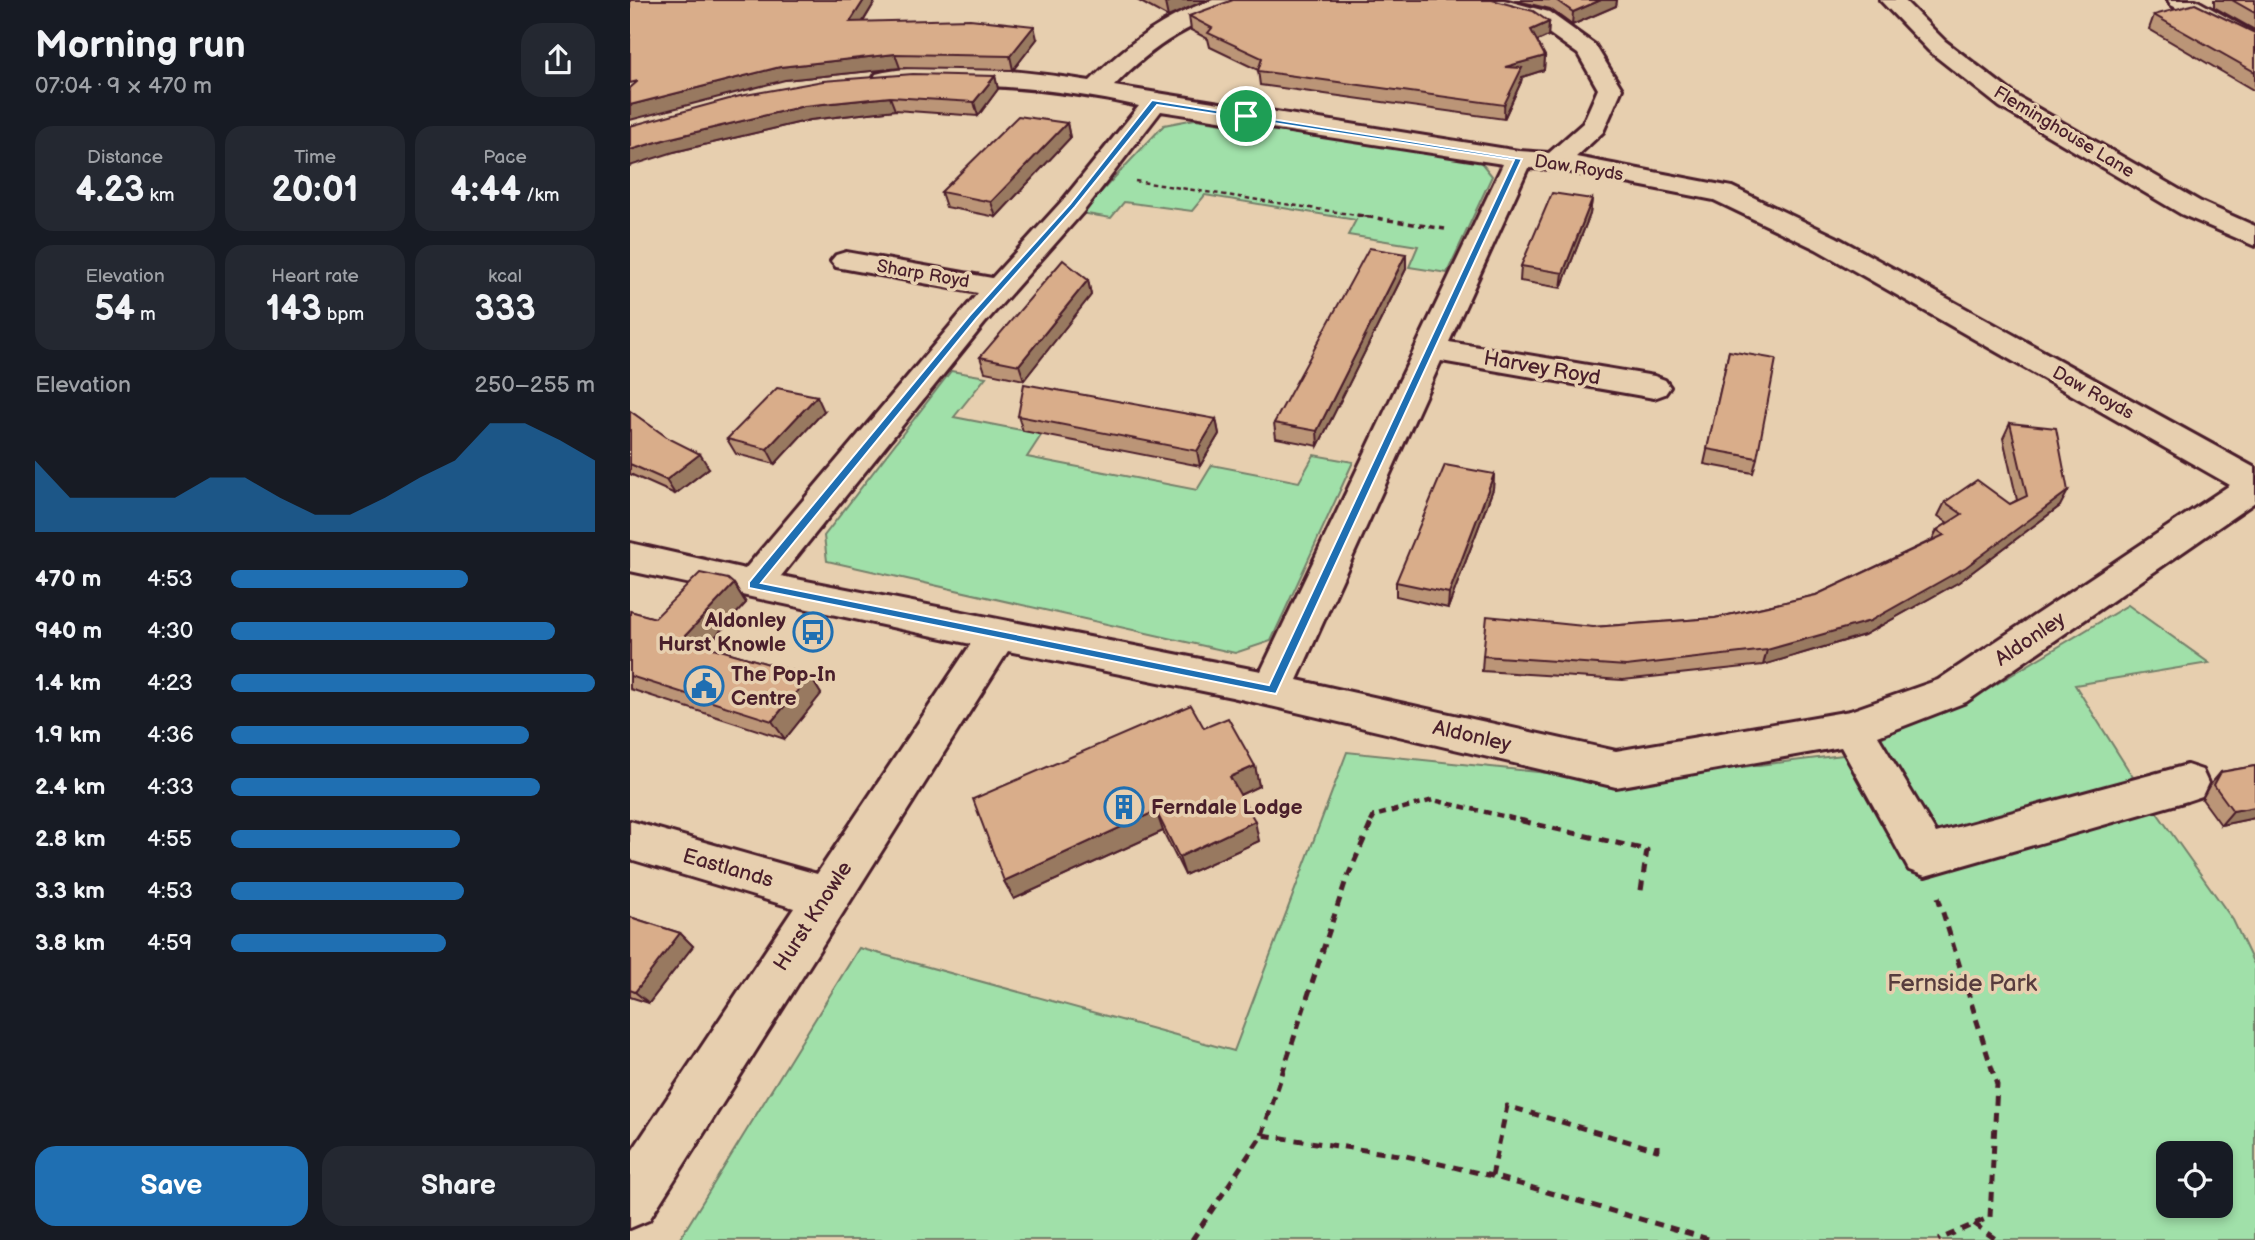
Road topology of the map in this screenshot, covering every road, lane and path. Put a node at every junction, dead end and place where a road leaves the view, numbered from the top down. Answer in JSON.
{"nodes":[{"id":1,"x":1242,"y":0,"type":"edge"},
{"id":2,"x":1478,"y":0,"type":"edge"},
{"id":3,"x":1891,"y":0,"type":"edge"},
{"id":4,"x":2179,"y":0,"type":"edge"},
{"id":5,"x":2255,"y":43,"type":"edge"},
{"id":6,"x":860,"y":82,"type":"edge"},
{"id":7,"x":1098,"y":88,"type":"junction"},
{"id":8,"x":1155,"y":102,"type":"junction"},
{"id":9,"x":1518,"y":159,"type":"junction"},
{"id":10,"x":1555,"y":161,"type":"junction"},
{"id":11,"x":1096,"y":175,"type":"junction"},
{"id":12,"x":1446,"y":229,"type":"dead end"},
{"id":13,"x":2255,"y":237,"type":"edge"},
{"id":14,"x":846,"y":261,"type":"dead end"},
{"id":15,"x":999,"y":288,"type":"junction"},
{"id":16,"x":1430,"y":349,"type":"junction"},
{"id":17,"x":1654,"y":387,"type":"dead end"},
{"id":18,"x":2255,"y":484,"type":"edge"},
{"id":19,"x":630,"y":557,"type":"edge"},
{"id":20,"x":752,"y":585,"type":"junction"},
{"id":21,"x":999,"y":633,"type":"junction"},
{"id":22,"x":1272,"y":690,"type":"junction"},
{"id":23,"x":1852,"y":728,"type":"junction"},
{"id":24,"x":2187,"y":783,"type":"dead end"},
{"id":25,"x":630,"y":839,"type":"edge"},
{"id":26,"x":1925,"y":856,"type":"junction"},
{"id":27,"x":1641,"y":891,"type":"dead end"},
{"id":28,"x":825,"y":897,"type":"junction"},
{"id":29,"x":1262,"y":1135,"type":"junction"},
{"id":30,"x":1657,"y":1142,"type":"dead end"},
{"id":31,"x":1492,"y":1176,"type":"junction"},
{"id":32,"x":630,"y":1201,"type":"edge"},
{"id":33,"x":1974,"y":1224,"type":"junction"},
{"id":34,"x":1192,"y":1240,"type":"edge"},
{"id":35,"x":1712,"y":1240,"type":"edge"},
{"id":36,"x":1938,"y":1240,"type":"edge"},
{"id":37,"x":1997,"y":1240,"type":"edge"}],
"edges":[{"from":1,"to":7,"type":"street"},
{"from":2,"to":10,"type":"street"},
{"from":3,"to":13,"type":"street","name":"Fleminghouse Lane"},
{"from":4,"to":5,"type":"street"},
{"from":6,"to":7,"type":"street","name":"Daw Royds"},
{"from":7,"to":8,"type":"street","name":"Daw Royds"},
{"from":8,"to":9,"type":"street","name":"Daw Royds"},
{"from":8,"to":11,"type":"street","name":"Sharp Royd"},
{"from":9,"to":10,"type":"street","name":"Daw Royds"},
{"from":9,"to":16,"type":"street"},
{"from":10,"to":18,"type":"street","name":"Daw Royds"},
{"from":11,"to":12,"type":"path"},
{"from":11,"to":15,"type":"street","name":"Sharp Royd"},
{"from":14,"to":15,"type":"street","name":"Sharp Royd"},
{"from":15,"to":20,"type":"street","name":"Sharp Royd"},
{"from":16,"to":17,"type":"street","name":"Harvey Royd"},
{"from":16,"to":22,"type":"street"},
{"from":18,"to":23,"type":"street","name":"Aldonley"},
{"from":19,"to":20,"type":"street","name":"Aldonley"},
{"from":20,"to":21,"type":"street","name":"Aldonley"},
{"from":21,"to":22,"type":"street","name":"Aldonley"},
{"from":21,"to":28,"type":"street","name":"Hurst Knowle"},
{"from":22,"to":23,"type":"street","name":"Aldonley"},
{"from":23,"to":26,"type":"street"},
{"from":24,"to":26,"type":"street"},
{"from":25,"to":28,"type":"street","name":"Eastlands"},
{"from":26,"to":33,"type":"path"},
{"from":27,"to":29,"type":"path"},
{"from":28,"to":32,"type":"street","name":"Hurst Knowle"},
{"from":29,"to":31,"type":"path"},
{"from":29,"to":34,"type":"path"},
{"from":30,"to":31,"type":"path"},
{"from":31,"to":35,"type":"path"},
{"from":33,"to":36,"type":"path"},
{"from":33,"to":37,"type":"path"}]}
